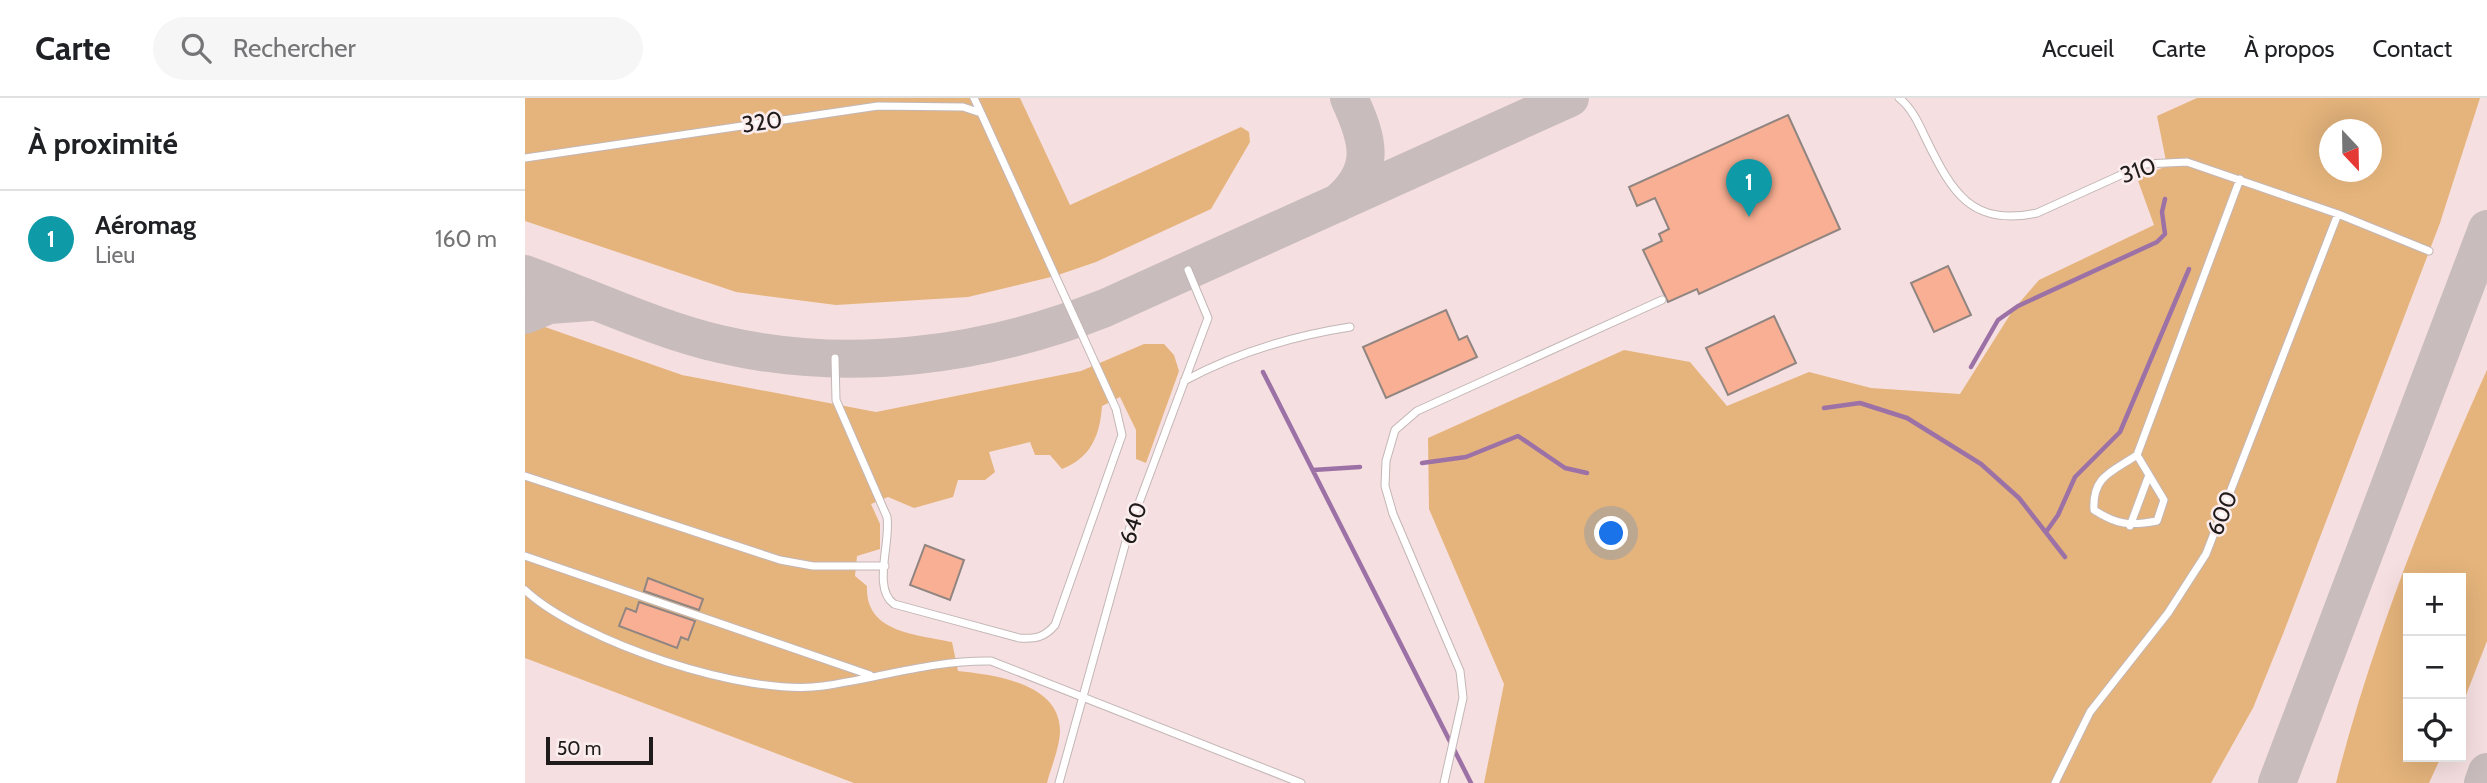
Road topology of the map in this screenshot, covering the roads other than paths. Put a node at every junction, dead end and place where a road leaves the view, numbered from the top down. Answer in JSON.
{"nodes":[{"id":1,"x":974,"y":98,"type":"edge"},
{"id":2,"x":1899,"y":98,"type":"edge"},
{"id":3,"x":981,"y":113,"type":"junction"},
{"id":4,"x":525,"y":158,"type":"edge"},
{"id":5,"x":2240,"y":180,"type":"junction"},
{"id":6,"x":2338,"y":214,"type":"junction"},
{"id":7,"x":2429,"y":251,"type":"dead end"},
{"id":8,"x":1188,"y":270,"type":"dead end"},
{"id":9,"x":1662,"y":300,"type":"dead end"},
{"id":10,"x":1350,"y":327,"type":"dead end"},
{"id":11,"x":835,"y":358,"type":"dead end"},
{"id":12,"x":1184,"y":382,"type":"junction"},
{"id":13,"x":2137,"y":456,"type":"junction"},
{"id":14,"x":2149,"y":475,"type":"junction"},
{"id":15,"x":525,"y":476,"type":"edge"},
{"id":16,"x":2130,"y":526,"type":"junction"},
{"id":17,"x":525,"y":556,"type":"edge"},
{"id":18,"x":885,"y":566,"type":"junction"},
{"id":19,"x":525,"y":590,"type":"edge"},
{"id":20,"x":874,"y":676,"type":"junction"},
{"id":21,"x":1082,"y":698,"type":"junction"},
{"id":22,"x":1059,"y":783,"type":"edge"},
{"id":23,"x":1301,"y":783,"type":"edge"},
{"id":24,"x":1444,"y":783,"type":"edge"},
{"id":25,"x":2055,"y":783,"type":"edge"}],
"edges":[{"from":1,"to":3,"type":"lane"},
{"from":2,"to":5,"type":"lane","name":"310"},
{"from":3,"to":4,"type":"lane","name":"320"},
{"from":3,"to":18,"type":"lane"},
{"from":5,"to":6,"type":"lane","name":"310"},
{"from":5,"to":13,"type":"lane"},
{"from":6,"to":7,"type":"lane","name":"310"},
{"from":6,"to":25,"type":"lane","name":"600"},
{"from":8,"to":12,"type":"lane","name":"640"},
{"from":9,"to":24,"type":"lane"},
{"from":10,"to":12,"type":"lane"},
{"from":11,"to":18,"type":"lane"},
{"from":12,"to":21,"type":"lane","name":"640"},
{"from":13,"to":14,"type":"lane"},
{"from":13,"to":16,"type":"lane"},
{"from":14,"to":16,"type":"lane"},
{"from":14,"to":16,"type":"lane"},
{"from":15,"to":18,"type":"lane"},
{"from":17,"to":20,"type":"lane"},
{"from":19,"to":20,"type":"lane"},
{"from":20,"to":21,"type":"lane"},
{"from":21,"to":22,"type":"lane","name":"640"},
{"from":21,"to":23,"type":"lane"}]}
